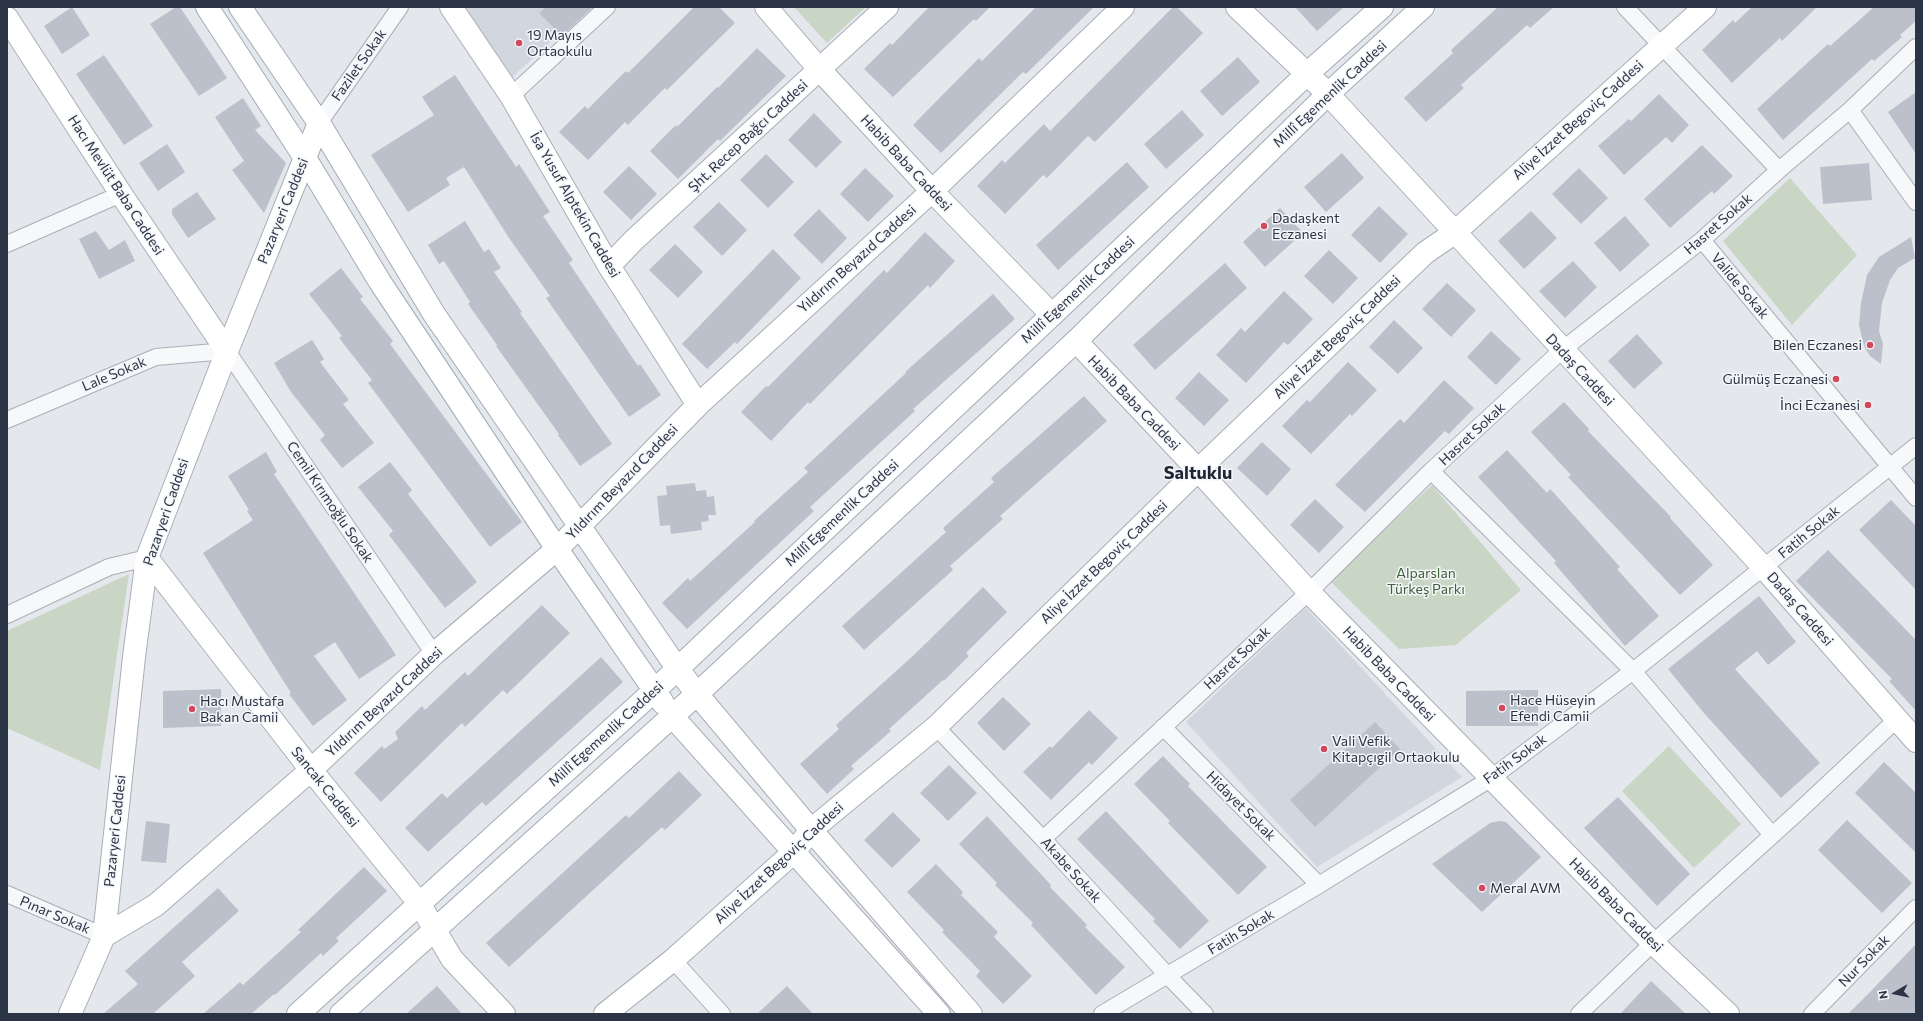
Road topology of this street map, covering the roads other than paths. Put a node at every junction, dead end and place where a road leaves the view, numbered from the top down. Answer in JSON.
{"nodes":[{"id":1,"x":207,"y":7,"type":"edge"},
{"id":2,"x":240,"y":7,"type":"edge"},
{"id":3,"x":400,"y":7,"type":"edge"},
{"id":4,"x":451,"y":7,"type":"edge"},
{"id":5,"x":607,"y":7,"type":"edge"},
{"id":6,"x":766,"y":7,"type":"edge"},
{"id":7,"x":887,"y":7,"type":"edge"},
{"id":8,"x":1123,"y":7,"type":"edge"},
{"id":9,"x":1237,"y":7,"type":"edge"},
{"id":10,"x":1382,"y":7,"type":"edge"},
{"id":11,"x":1423,"y":7,"type":"edge"},
{"id":12,"x":1625,"y":7,"type":"edge"},
{"id":13,"x":1705,"y":7,"type":"edge"},
{"id":14,"x":7,"y":18,"type":"edge"},
{"id":15,"x":1661,"y":45,"type":"junction"},
{"id":16,"x":1916,"y":47,"type":"edge"},
{"id":17,"x":820,"y":70,"type":"junction"},
{"id":18,"x":1308,"y":73,"type":"junction"},
{"id":19,"x":1328,"y":94,"type":"junction"},
{"id":20,"x":511,"y":96,"type":"junction"},
{"id":21,"x":1850,"y":110,"type":"junction"},
{"id":22,"x":319,"y":123,"type":"junction"},
{"id":23,"x":305,"y":158,"type":"junction"},
{"id":24,"x":1779,"y":170,"type":"junction"},
{"id":25,"x":932,"y":191,"type":"junction"},
{"id":26,"x":122,"y":194,"type":"junction"},
{"id":27,"x":1916,"y":202,"type":"edge"},
{"id":28,"x":1454,"y":233,"type":"junction"},
{"id":29,"x":1702,"y":240,"type":"junction"},
{"id":30,"x":7,"y":244,"type":"edge"},
{"id":31,"x":609,"y":266,"type":"junction"},
{"id":32,"x":1052,"y":315,"type":"junction"},
{"id":33,"x":1076,"y":342,"type":"junction"},
{"id":34,"x":226,"y":350,"type":"junction"},
{"id":35,"x":1562,"y":350,"type":"junction"},
{"id":36,"x":698,"y":405,"type":"junction"},
{"id":37,"x":7,"y":420,"type":"edge"},
{"id":38,"x":1916,"y":446,"type":"edge"},
{"id":39,"x":1889,"y":467,"type":"junction"},
{"id":40,"x":1198,"y":470,"type":"junction"},
{"id":41,"x":1431,"y":471,"type":"junction"},
{"id":42,"x":1916,"y":498,"type":"edge"},
{"id":43,"x":580,"y":526,"type":"junction"},
{"id":44,"x":557,"y":548,"type":"junction"},
{"id":45,"x":147,"y":558,"type":"junction"},
{"id":46,"x":1764,"y":568,"type":"junction"},
{"id":47,"x":1309,"y":592,"type":"junction"},
{"id":48,"x":7,"y":615,"type":"edge"},
{"id":49,"x":434,"y":654,"type":"junction"},
{"id":50,"x":677,"y":668,"type":"junction"},
{"id":51,"x":1633,"y":671,"type":"junction"},
{"id":52,"x":654,"y":692,"type":"junction"},
{"id":53,"x":697,"y":694,"type":"junction"},
{"id":54,"x":672,"y":716,"type":"junction"},
{"id":55,"x":1896,"y":719,"type":"junction"},
{"id":56,"x":936,"y":727,"type":"junction"},
{"id":57,"x":1163,"y":727,"type":"junction"},
{"id":58,"x":1916,"y":741,"type":"edge"},
{"id":59,"x":311,"y":770,"type":"junction"},
{"id":60,"x":1490,"y":779,"type":"junction"},
{"id":61,"x":811,"y":830,"type":"junction"},
{"id":62,"x":1772,"y":835,"type":"junction"},
{"id":63,"x":1043,"y":839,"type":"junction"},
{"id":64,"x":794,"y":852,"type":"junction"},
{"id":65,"x":1319,"y":885,"type":"junction"},
{"id":66,"x":7,"y":894,"type":"edge"},
{"id":67,"x":419,"y":903,"type":"junction"},
{"id":68,"x":1916,"y":908,"type":"edge"},
{"id":69,"x":435,"y":929,"type":"junction"},
{"id":70,"x":104,"y":936,"type":"junction"},
{"id":71,"x":1653,"y":943,"type":"junction"},
{"id":72,"x":673,"y":960,"type":"junction"},
{"id":73,"x":1168,"y":976,"type":"junction"},
{"id":74,"x":70,"y":1014,"type":"edge"},
{"id":75,"x":298,"y":1014,"type":"edge"},
{"id":76,"x":342,"y":1014,"type":"edge"},
{"id":77,"x":504,"y":1014,"type":"edge"},
{"id":78,"x":605,"y":1014,"type":"edge"},
{"id":79,"x":722,"y":1014,"type":"edge"},
{"id":80,"x":939,"y":1014,"type":"edge"},
{"id":81,"x":971,"y":1014,"type":"edge"},
{"id":82,"x":1102,"y":1014,"type":"edge"},
{"id":83,"x":1205,"y":1014,"type":"edge"},
{"id":84,"x":1579,"y":1014,"type":"edge"},
{"id":85,"x":1728,"y":1014,"type":"edge"},
{"id":86,"x":1812,"y":1014,"type":"edge"}],
"edges":[{"from":1,"to":23,"type":"street"},
{"from":2,"to":22,"type":"street"},
{"from":3,"to":22,"type":"street","name":"Fazilet Sokak"},
{"from":4,"to":20,"type":"street","name":"İsa Yusuf Alptekin Caddesi"},
{"from":5,"to":20,"type":"street"},
{"from":6,"to":17,"type":"street","name":"Habib Baba Caddesi"},
{"from":7,"to":17,"type":"street","name":"Şht. Recep Bağcı Caddesi"},
{"from":8,"to":25,"type":"street","name":"Yıldırım Beyazıd Caddesi"},
{"from":9,"to":18,"type":"street","name":"Dadaş Caddesi"},
{"from":10,"to":18,"type":"street","name":"Millî Egemenlik Caddesi"},
{"from":11,"to":19,"type":"street","name":"Millî Egemenlik Caddesi"},
{"from":12,"to":15,"type":"street"},
{"from":13,"to":15,"type":"street","name":"Aliye İzzet Begoviç Caddesi"},
{"from":14,"to":26,"type":"street","name":"Hacı Mevlüt Baba Caddesi"},
{"from":15,"to":24,"type":"street"},
{"from":15,"to":28,"type":"street","name":"Aliye İzzet Begoviç Caddesi"},
{"from":16,"to":21,"type":"street","name":"Hasret Sokak"},
{"from":17,"to":25,"type":"street","name":"Habib Baba Caddesi"},
{"from":17,"to":31,"type":"street","name":"Şht. Recep Bağcı Caddesi"},
{"from":18,"to":19,"type":"street","name":"Dadaş Caddesi"},
{"from":18,"to":32,"type":"street","name":"Millî Egemenlik Caddesi"},
{"from":19,"to":28,"type":"street","name":"Dadaş Caddesi"},
{"from":19,"to":33,"type":"street","name":"Millî Egemenlik Caddesi"},
{"from":20,"to":31,"type":"street","name":"İsa Yusuf Alptekin Caddesi"},
{"from":21,"to":24,"type":"street","name":"Hasret Sokak"},
{"from":21,"to":27,"type":"street"},
{"from":22,"to":23,"type":"street","name":"Pazaryeri Caddesi"},
{"from":22,"to":43,"type":"street"},
{"from":23,"to":34,"type":"street","name":"Pazaryeri Caddesi"},
{"from":23,"to":44,"type":"street"},
{"from":24,"to":29,"type":"street","name":"Hasret Sokak"},
{"from":25,"to":32,"type":"street","name":"Habib Baba Caddesi"},
{"from":25,"to":36,"type":"street","name":"Yıldırım Beyazıd Caddesi"},
{"from":26,"to":30,"type":"street"},
{"from":26,"to":34,"type":"street","name":"Hacı Mevlüt Baba Caddesi"},
{"from":28,"to":35,"type":"street","name":"Dadaş Caddesi"},
{"from":28,"to":40,"type":"street","name":"Aliye İzzet Begoviç Caddesi"},
{"from":29,"to":35,"type":"street","name":"Hasret Sokak"},
{"from":29,"to":39,"type":"street","name":"Valide Sokak"},
{"from":31,"to":36,"type":"street","name":"İsa Yusuf Alptekin Caddesi"},
{"from":32,"to":50,"type":"street","name":"Millî Egemenlik Caddesi"},
{"from":33,"to":40,"type":"street","name":"Habib Baba Caddesi"},
{"from":33,"to":53,"type":"street","name":"Millî Egemenlik Caddesi"},
{"from":34,"to":37,"type":"street","name":"Lale Sokak"},
{"from":34,"to":45,"type":"street","name":"Pazaryeri Caddesi"},
{"from":34,"to":49,"type":"street","name":"Cemil Kırımoğlu Sokak"},
{"from":35,"to":41,"type":"street","name":"Hasret Sokak"},
{"from":35,"to":46,"type":"street","name":"Dadaş Caddesi"},
{"from":36,"to":43,"type":"street","name":"Yıldırım Beyazıd Caddesi"},
{"from":38,"to":39,"type":"street","name":"Fatih Sokak"},
{"from":39,"to":42,"type":"street","name":"Valide Sokak"},
{"from":39,"to":46,"type":"street","name":"Fatih Sokak"},
{"from":40,"to":47,"type":"street","name":"Habib Baba Caddesi"},
{"from":40,"to":56,"type":"street","name":"Aliye İzzet Begoviç Caddesi"},
{"from":41,"to":47,"type":"street","name":"Hasret Sokak"},
{"from":41,"to":51,"type":"street"},
{"from":43,"to":44,"type":"street","name":"Yıldırım Beyazıd Caddesi"},
{"from":43,"to":50,"type":"street"},
{"from":44,"to":49,"type":"street","name":"Yıldırım Beyazıd Caddesi"},
{"from":44,"to":52,"type":"street"},
{"from":45,"to":48,"type":"street"},
{"from":45,"to":59,"type":"street","name":"Sancak Caddesi"},
{"from":45,"to":70,"type":"street","name":"Pazaryeri Caddesi"},
{"from":46,"to":51,"type":"street","name":"Fatih Sokak"},
{"from":46,"to":55,"type":"street","name":"Dadaş Caddesi"},
{"from":47,"to":57,"type":"street","name":"Hasret Sokak"},
{"from":47,"to":60,"type":"street","name":"Habib Baba Caddesi"},
{"from":49,"to":59,"type":"street","name":"Yıldırım Beyazıd Caddesi"},
{"from":50,"to":52,"type":"street","name":"Millî Egemenlik Caddesi"},
{"from":50,"to":53,"type":"street"},
{"from":51,"to":60,"type":"street","name":"Fatih Sokak"},
{"from":51,"to":62,"type":"street"},
{"from":52,"to":54,"type":"street"},
{"from":52,"to":67,"type":"street","name":"Millî Egemenlik Caddesi"},
{"from":53,"to":54,"type":"street","name":"Millî Egemenlik Caddesi"},
{"from":53,"to":61,"type":"street"},
{"from":54,"to":64,"type":"street"},
{"from":54,"to":69,"type":"street","name":"Millî Egemenlik Caddesi"},
{"from":55,"to":58,"type":"street","name":"Dadaş Caddesi"},
{"from":55,"to":62,"type":"street"},
{"from":56,"to":61,"type":"street","name":"Aliye İzzet Begoviç Caddesi"},
{"from":56,"to":63,"type":"street","name":"Akabe Sokak"},
{"from":57,"to":63,"type":"street","name":"Hasret Sokak"},
{"from":57,"to":65,"type":"street","name":"Hidayet Sokak"},
{"from":59,"to":67,"type":"street","name":"Sancak Caddesi"},
{"from":59,"to":70,"type":"street","name":"Yıldırım Beyazıd Caddesi"},
{"from":60,"to":65,"type":"street","name":"Fatih Sokak"},
{"from":60,"to":71,"type":"street","name":"Habib Baba Caddesi"},
{"from":61,"to":64,"type":"street","name":"Aliye İzzet Begoviç Caddesi"},
{"from":61,"to":81,"type":"street"},
{"from":62,"to":71,"type":"street"},
{"from":63,"to":73,"type":"street","name":"Akabe Sokak"},
{"from":64,"to":72,"type":"street","name":"Aliye İzzet Begoviç Caddesi"},
{"from":64,"to":80,"type":"street"},
{"from":65,"to":73,"type":"street","name":"Fatih Sokak"},
{"from":66,"to":70,"type":"street","name":"Pınar Sokak"},
{"from":67,"to":69,"type":"street","name":"Sancak Caddesi"},
{"from":67,"to":75,"type":"street","name":"Millî Egemenlik Caddesi"},
{"from":68,"to":86,"type":"street","name":"Nur Sokak"},
{"from":69,"to":76,"type":"street","name":"Millî Egemenlik Caddesi"},
{"from":69,"to":77,"type":"street","name":"Sancak Caddesi"},
{"from":70,"to":74,"type":"street","name":"Pazaryeri Caddesi"},
{"from":71,"to":84,"type":"street"},
{"from":71,"to":85,"type":"street","name":"Habib Baba Caddesi"},
{"from":72,"to":78,"type":"street","name":"Aliye İzzet Begoviç Caddesi"},
{"from":72,"to":79,"type":"street"},
{"from":73,"to":82,"type":"street","name":"Fatih Sokak"},
{"from":73,"to":83,"type":"street","name":"Akabe Sokak"}]}
